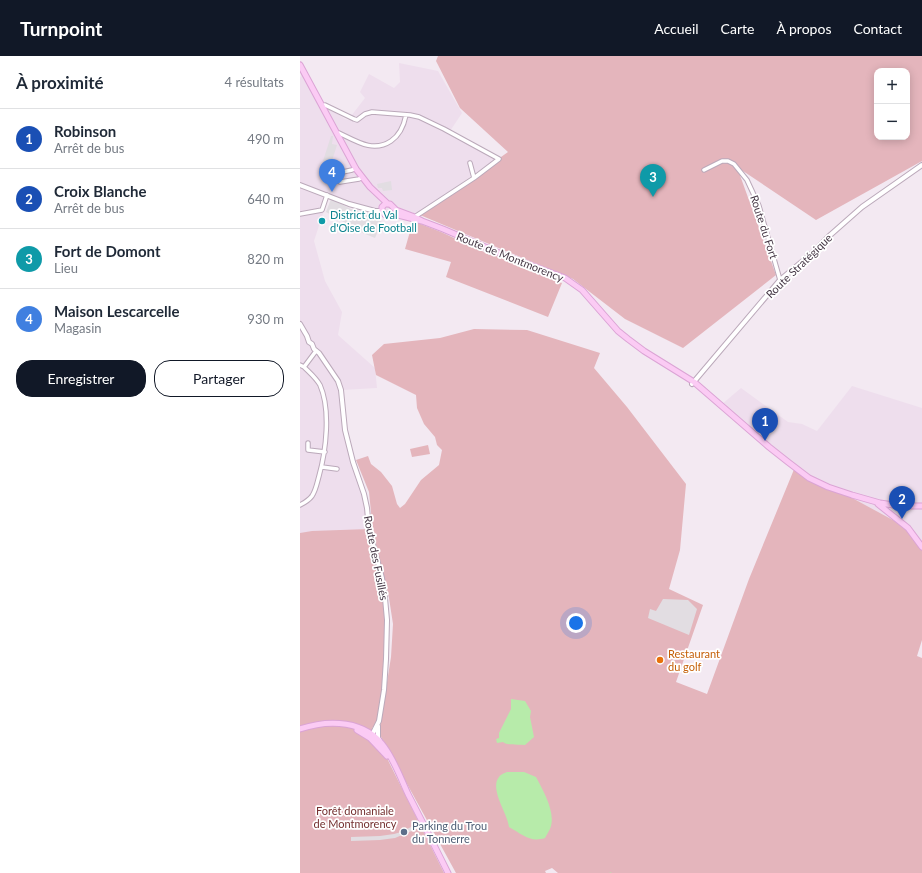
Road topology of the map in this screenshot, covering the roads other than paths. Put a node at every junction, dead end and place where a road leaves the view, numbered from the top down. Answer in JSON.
{"nodes":[{"id":1,"x":300,"y":65,"type":"edge"},
{"id":2,"x":302,"y":74,"type":"edge"},
{"id":3,"x":322,"y":106,"type":"junction"},
{"id":4,"x":406,"y":115,"type":"junction"},
{"id":5,"x":337,"y":134,"type":"junction"},
{"id":6,"x":470,"y":163,"type":"dead end"},
{"id":7,"x":922,"y":165,"type":"edge"},
{"id":8,"x":356,"y":168,"type":"junction"},
{"id":9,"x":704,"y":170,"type":"dead end"},
{"id":10,"x":362,"y":176,"type":"junction"},
{"id":11,"x":474,"y":178,"type":"junction"},
{"id":12,"x":300,"y":185,"type":"edge"},
{"id":13,"x":327,"y":195,"type":"junction"},
{"id":14,"x":387,"y":207,"type":"junction"},
{"id":15,"x":300,"y":214,"type":"edge"},
{"id":16,"x":390,"y":215,"type":"junction"},
{"id":17,"x":414,"y":218,"type":"junction"},
{"id":18,"x":780,"y":280,"type":"junction"},
{"id":19,"x":300,"y":324,"type":"edge"},
{"id":20,"x":316,"y":351,"type":"junction"},
{"id":21,"x":302,"y":366,"type":"edge"},
{"id":22,"x":693,"y":383,"type":"junction"},
{"id":23,"x":308,"y":443,"type":"dead end"},
{"id":24,"x":325,"y":452,"type":"junction"},
{"id":25,"x":322,"y":467,"type":"junction"},
{"id":26,"x":337,"y":469,"type":"dead end"},
{"id":27,"x":870,"y":500,"type":"junction"},
{"id":28,"x":892,"y":505,"type":"junction"},
{"id":29,"x":300,"y":506,"type":"edge"},
{"id":30,"x":922,"y":506,"type":"edge"},
{"id":31,"x":888,"y":512,"type":"junction"},
{"id":32,"x":899,"y":521,"type":"junction"},
{"id":33,"x":922,"y":547,"type":"edge"},
{"id":34,"x":379,"y":721,"type":"junction"},
{"id":35,"x":300,"y":729,"type":"edge"},
{"id":36,"x":378,"y":730,"type":"junction"},
{"id":37,"x":371,"y":736,"type":"junction"},
{"id":38,"x":380,"y":742,"type":"junction"},
{"id":39,"x":400,"y":778,"type":"junction"},
{"id":40,"x":448,"y":873,"type":"edge"}],
"edges":[{"from":1,"to":2,"type":"main road"},
{"from":2,"to":3,"type":"main road"},
{"from":3,"to":4,"type":"street"},
{"from":3,"to":5,"type":"main road"},
{"from":4,"to":5,"type":"street"},
{"from":4,"to":11,"type":"street"},
{"from":5,"to":8,"type":"main road"},
{"from":6,"to":11,"type":"street"},
{"from":7,"to":18,"type":"street","name":"Route Stratégique"},
{"from":8,"to":10,"type":"main road"},
{"from":8,"to":10,"type":"street"},
{"from":9,"to":18,"type":"street","name":"Route du Fort"},
{"from":10,"to":14,"type":"main road"},
{"from":11,"to":17,"type":"street"},
{"from":12,"to":13,"type":"street"},
{"from":13,"to":14,"type":"street"},
{"from":13,"to":15,"type":"street"},
{"from":14,"to":16,"type":"main road"},
{"from":14,"to":16,"type":"main road","name":"Route de Montmorency"},
{"from":14,"to":17,"type":"main road","name":"Route de Montmorency"},
{"from":16,"to":17,"type":"main road","name":"Route de Montmorency"},
{"from":17,"to":22,"type":"main road","name":"Route de Montmorency"},
{"from":18,"to":22,"type":"street","name":"Route Stratégique"},
{"from":19,"to":20,"type":"street","name":"Route des Fusillés"},
{"from":20,"to":21,"type":"street"},
{"from":20,"to":34,"type":"street","name":"Route des Fusillés"},
{"from":21,"to":24,"type":"street"},
{"from":22,"to":27,"type":"main road","name":"Route de Montmorency"},
{"from":23,"to":24,"type":"street"},
{"from":24,"to":25,"type":"street"},
{"from":25,"to":26,"type":"street"},
{"from":25,"to":29,"type":"street"},
{"from":27,"to":28,"type":"main road","name":"Route de Montmorency"},
{"from":27,"to":31,"type":"main road"},
{"from":28,"to":30,"type":"main road","name":"Route de Montmorency"},
{"from":28,"to":31,"type":"main road"},
{"from":28,"to":32,"type":"main road"},
{"from":31,"to":32,"type":"main road"},
{"from":32,"to":33,"type":"main road"},
{"from":34,"to":36,"type":"street"},
{"from":34,"to":37,"type":"street","name":"Route des Fusillés"},
{"from":35,"to":37,"type":"main road"},
{"from":36,"to":37,"type":"street"},
{"from":36,"to":38,"type":"street"},
{"from":37,"to":38,"type":"main road"},
{"from":37,"to":39,"type":"main road"},
{"from":38,"to":39,"type":"main road"},
{"from":39,"to":40,"type":"main road"}]}
